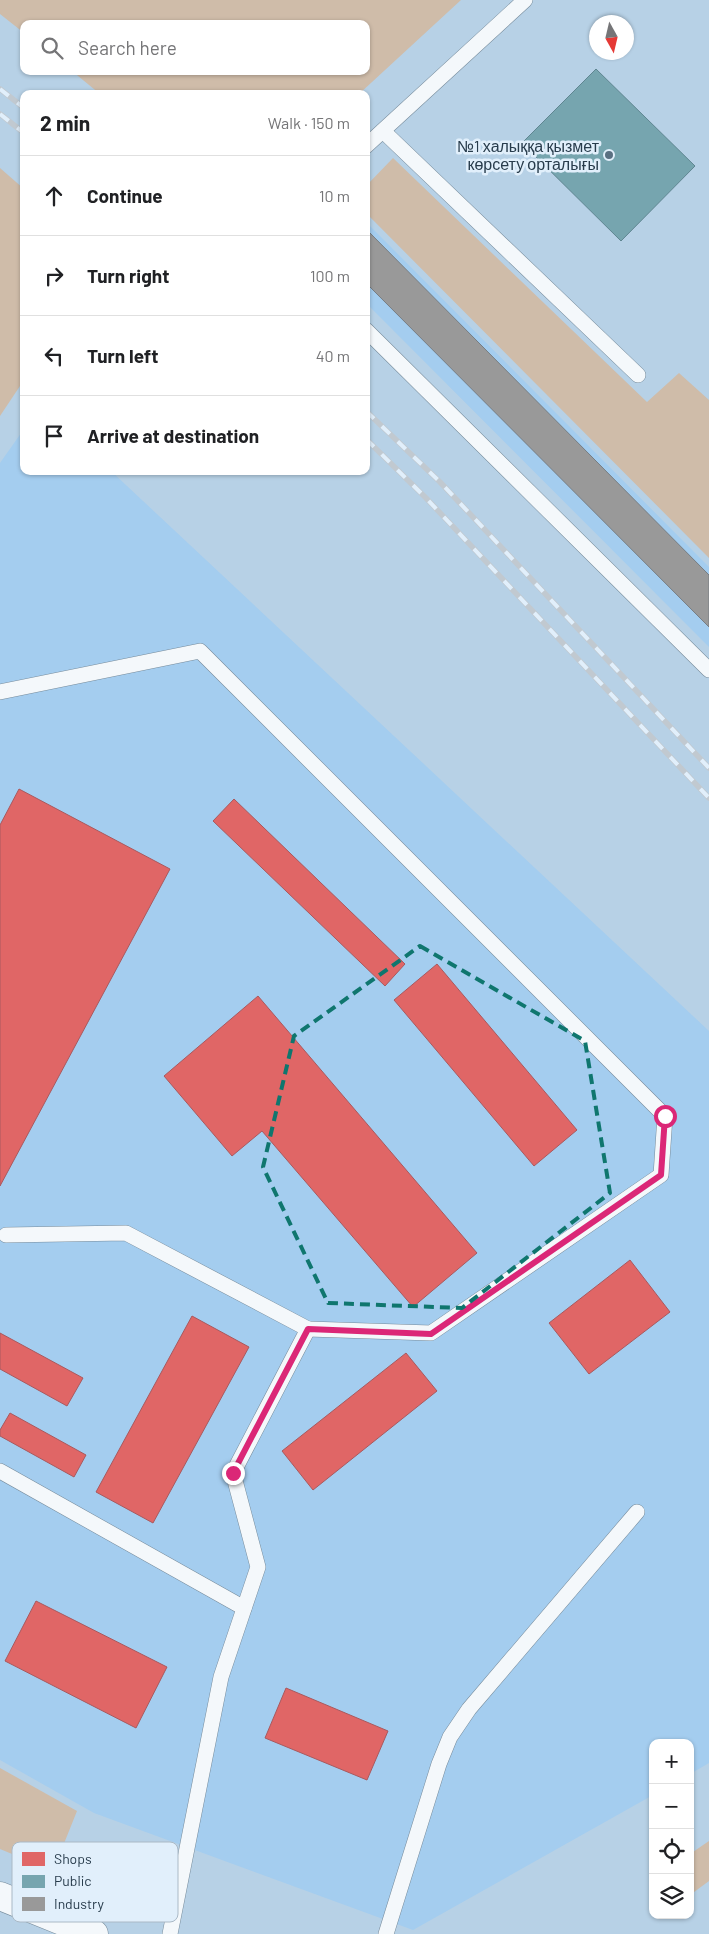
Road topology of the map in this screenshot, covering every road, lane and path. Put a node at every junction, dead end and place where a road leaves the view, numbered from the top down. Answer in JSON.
{"nodes":[{"id":1,"x":525,"y":0,"type":"edge"},
{"id":2,"x":382,"y":131,"type":"junction"},
{"id":3,"x":370,"y":142,"type":"edge"},
{"id":4,"x":370,"y":334,"type":"edge"},
{"id":5,"x":638,"y":375,"type":"dead end"},
{"id":6,"x":709,"y":670,"type":"edge"},
{"id":7,"x":0,"y":692,"type":"edge"},
{"id":8,"x":6,"y":1235,"type":"dead end"},
{"id":9,"x":308,"y":1329,"type":"junction"},
{"id":10,"x":0,"y":1471,"type":"edge"},
{"id":11,"x":637,"y":1512,"type":"dead end"},
{"id":12,"x":244,"y":1608,"type":"junction"},
{"id":13,"x":178,"y":1894,"type":"edge"},
{"id":14,"x":62,"y":1922,"type":"edge"},
{"id":15,"x":94,"y":1934,"type":"edge"},
{"id":16,"x":386,"y":1934,"type":"edge"}],
"edges":[{"from":1,"to":2,"type":"lane"},
{"from":2,"to":3,"type":"lane"},
{"from":2,"to":5,"type":"lane"},
{"from":4,"to":6,"type":"lane"},
{"from":7,"to":9,"type":"lane"},
{"from":8,"to":9,"type":"lane"},
{"from":9,"to":12,"type":"lane"},
{"from":10,"to":12,"type":"lane"},
{"from":11,"to":16,"type":"lane"},
{"from":12,"to":13,"type":"lane"},
{"from":14,"to":15,"type":"highway"}]}
